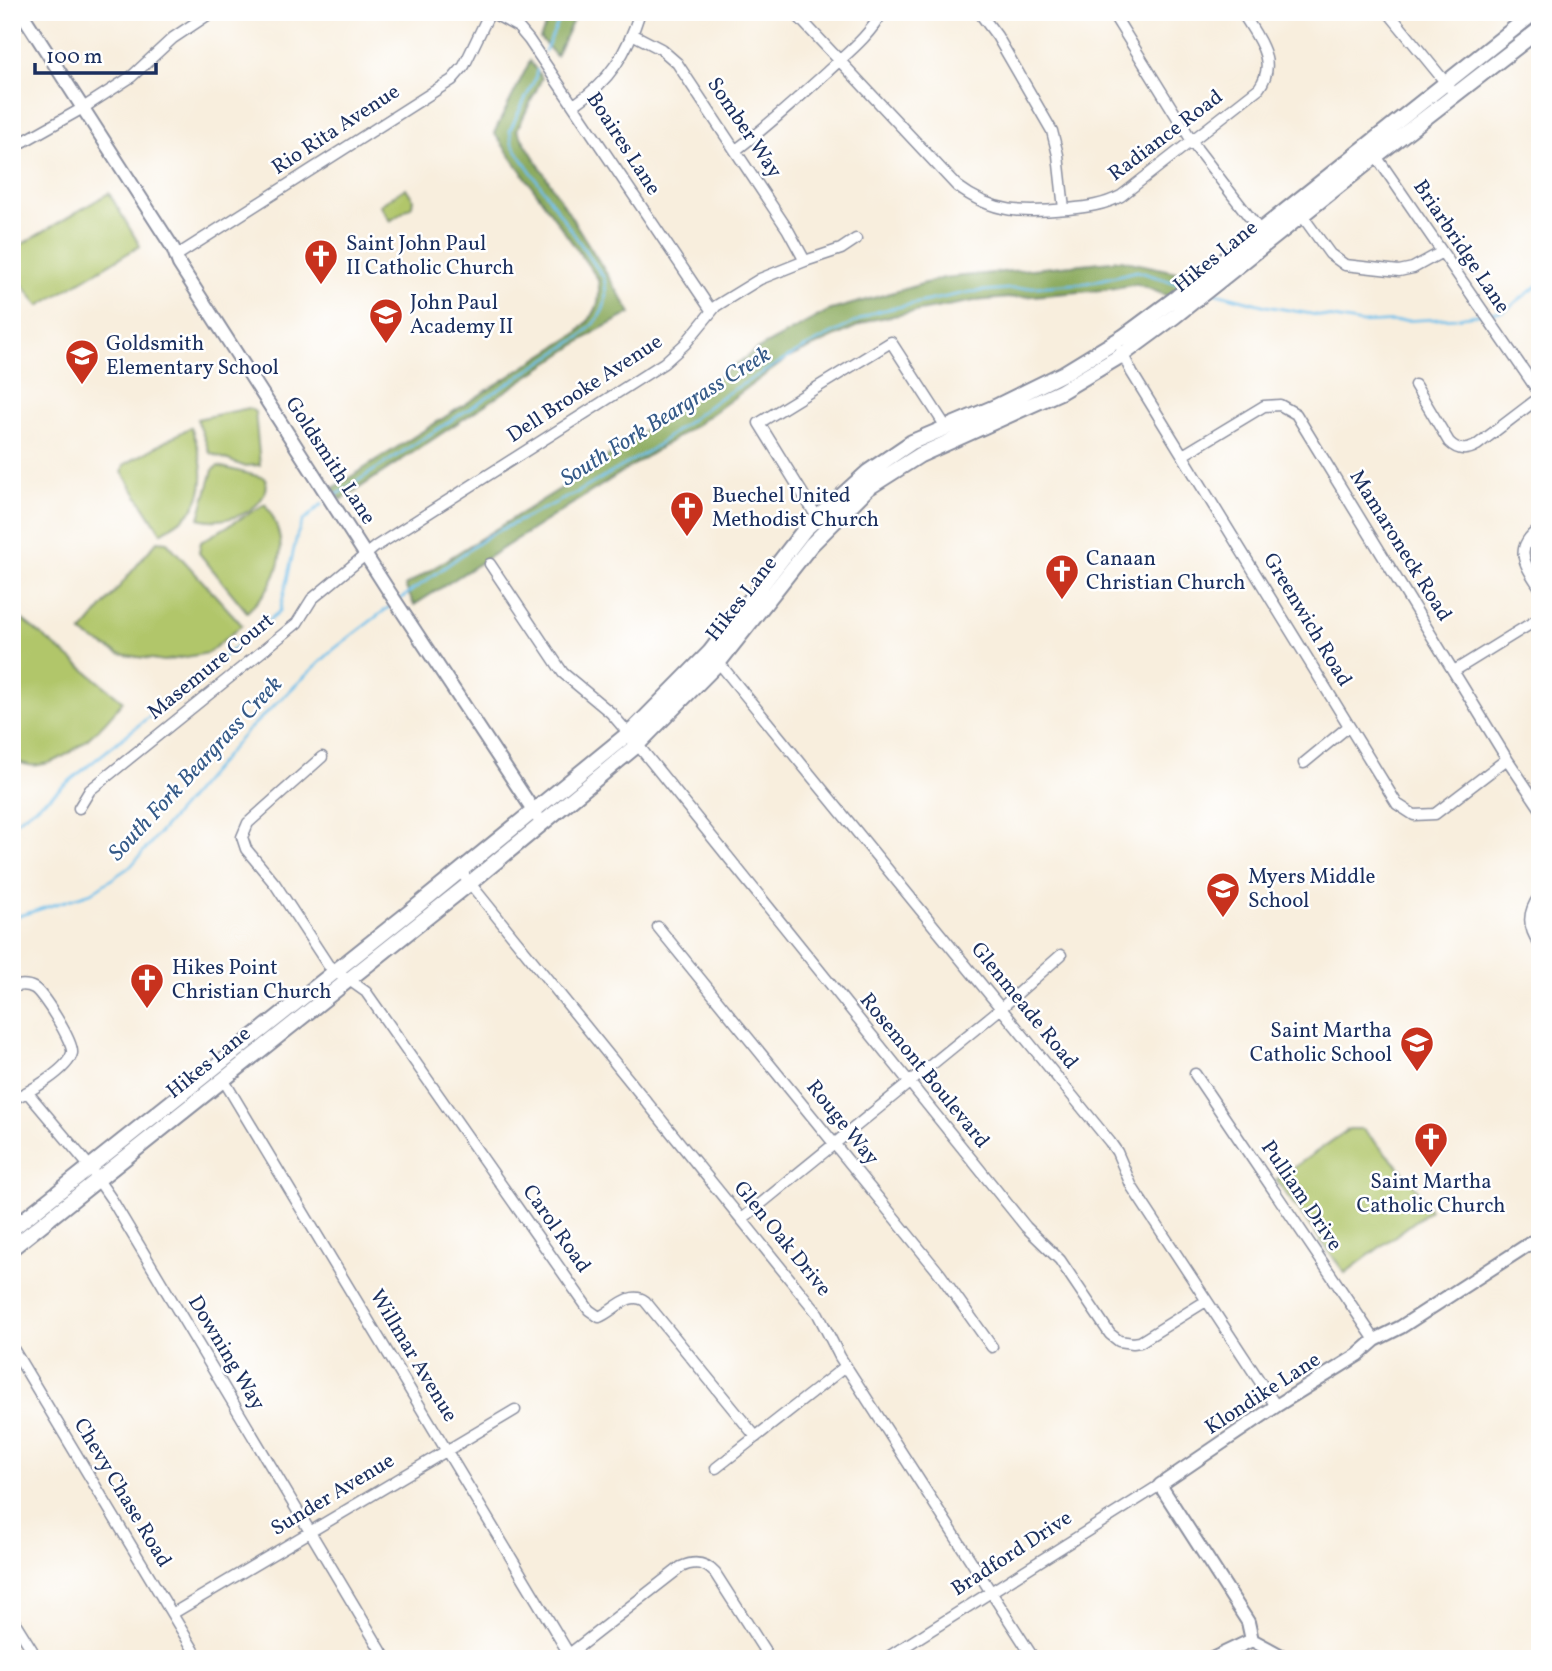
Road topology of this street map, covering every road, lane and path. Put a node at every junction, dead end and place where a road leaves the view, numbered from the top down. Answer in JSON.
{"nodes":[{"id":1,"x":21,"y":12,"type":"edge"},
{"id":2,"x":212,"y":12,"type":"edge"},
{"id":3,"x":490,"y":12,"type":"edge"},
{"id":4,"x":640,"y":12,"type":"edge"},
{"id":5,"x":794,"y":12,"type":"edge"},
{"id":6,"x":882,"y":12,"type":"edge"},
{"id":7,"x":979,"y":12,"type":"edge"},
{"id":8,"x":1112,"y":12,"type":"edge"},
{"id":9,"x":1242,"y":12,"type":"edge"},
{"id":10,"x":1388,"y":12,"type":"edge"},
{"id":11,"x":1537,"y":20,"type":"edge"},
{"id":12,"x":632,"y":34,"type":"junction"},
{"id":13,"x":839,"y":60,"type":"junction"},
{"id":14,"x":1450,"y":88,"type":"junction"},
{"id":15,"x":574,"y":105,"type":"junction"},
{"id":16,"x":83,"y":108,"type":"junction"},
{"id":17,"x":1192,"y":141,"type":"junction"},
{"id":18,"x":12,"y":148,"type":"edge"},
{"id":19,"x":736,"y":150,"type":"junction"},
{"id":20,"x":1376,"y":156,"type":"junction"},
{"id":21,"x":1064,"y":209,"type":"junction"},
{"id":22,"x":1298,"y":210,"type":"junction"},
{"id":23,"x":1264,"y":236,"type":"junction"},
{"id":24,"x":856,"y":239,"type":"dead end"},
{"id":25,"x":1442,"y":251,"type":"junction"},
{"id":26,"x":176,"y":256,"type":"junction"},
{"id":27,"x":805,"y":261,"type":"junction"},
{"id":28,"x":711,"y":310,"type":"junction"},
{"id":29,"x":1120,"y":348,"type":"junction"},
{"id":30,"x":1415,"y":385,"type":"dead end"},
{"id":31,"x":1540,"y":396,"type":"edge"},
{"id":32,"x":946,"y":427,"type":"junction"},
{"id":33,"x":1183,"y":455,"type":"junction"},
{"id":34,"x":817,"y":517,"type":"junction"},
{"id":35,"x":1540,"y":528,"type":"edge"},
{"id":36,"x":366,"y":554,"type":"junction"},
{"id":37,"x":490,"y":564,"type":"dead end"},
{"id":38,"x":1540,"y":587,"type":"edge"},
{"id":39,"x":1540,"y":618,"type":"edge"},
{"id":40,"x":714,"y":657,"type":"junction"},
{"id":41,"x":1454,"y":671,"type":"junction"},
{"id":42,"x":1349,"y":726,"type":"junction"},
{"id":43,"x":633,"y":740,"type":"junction"},
{"id":44,"x":322,"y":757,"type":"dead end"},
{"id":45,"x":1507,"y":759,"type":"junction"},
{"id":46,"x":1304,"y":763,"type":"dead end"},
{"id":47,"x":79,"y":808,"type":"dead end"},
{"id":48,"x":1540,"y":808,"type":"edge"},
{"id":49,"x":538,"y":817,"type":"junction"},
{"id":50,"x":465,"y":877,"type":"junction"},
{"id":51,"x":1540,"y":895,"type":"edge"},
{"id":52,"x":658,"y":927,"type":"dead end"},
{"id":53,"x":1540,"y":945,"type":"edge"},
{"id":54,"x":1061,"y":955,"type":"dead end"},
{"id":55,"x":342,"y":974,"type":"junction"},
{"id":56,"x":12,"y":987,"type":"edge"},
{"id":57,"x":1000,"y":1009,"type":"junction"},
{"id":58,"x":1195,"y":1074,"type":"dead end"},
{"id":59,"x":223,"y":1079,"type":"junction"},
{"id":60,"x":908,"y":1083,"type":"junction"},
{"id":61,"x":27,"y":1092,"type":"junction"},
{"id":62,"x":12,"y":1099,"type":"edge"},
{"id":63,"x":834,"y":1144,"type":"junction"},
{"id":64,"x":93,"y":1173,"type":"junction"},
{"id":65,"x":742,"y":1219,"type":"junction"},
{"id":66,"x":12,"y":1229,"type":"edge"},
{"id":67,"x":1540,"y":1237,"type":"edge"},
{"id":68,"x":12,"y":1248,"type":"edge"},
{"id":69,"x":1206,"y":1301,"type":"junction"},
{"id":70,"x":1375,"y":1340,"type":"junction"},
{"id":71,"x":12,"y":1347,"type":"edge"},
{"id":72,"x":992,"y":1347,"type":"dead end"},
{"id":73,"x":846,"y":1366,"type":"junction"},
{"id":74,"x":1276,"y":1406,"type":"junction"},
{"id":75,"x":515,"y":1410,"type":"dead end"},
{"id":76,"x":756,"y":1437,"type":"junction"},
{"id":77,"x":447,"y":1450,"type":"junction"},
{"id":78,"x":716,"y":1468,"type":"dead end"},
{"id":79,"x":1160,"y":1485,"type":"junction"},
{"id":80,"x":310,"y":1531,"type":"junction"},
{"id":81,"x":990,"y":1591,"type":"junction"},
{"id":82,"x":172,"y":1614,"type":"junction"},
{"id":83,"x":12,"y":1618,"type":"edge"},
{"id":84,"x":1252,"y":1640,"type":"junction"},
{"id":85,"x":32,"y":1650,"type":"dead end"},
{"id":86,"x":566,"y":1656,"type":"edge"},
{"id":87,"x":199,"y":1659,"type":"edge"},
{"id":88,"x":386,"y":1659,"type":"edge"},
{"id":89,"x":770,"y":1659,"type":"edge"},
{"id":90,"x":885,"y":1659,"type":"edge"},
{"id":91,"x":1034,"y":1659,"type":"edge"},
{"id":92,"x":1212,"y":1659,"type":"edge"},
{"id":93,"x":1287,"y":1659,"type":"edge"}],
"edges":[{"from":1,"to":16,"type":"street","name":"Goldsmith Lane"},
{"from":2,"to":16,"type":"street"},
{"from":3,"to":15,"type":"street","name":"Boaires Lane"},
{"from":3,"to":26,"type":"street","name":"Rio Rita Avenue"},
{"from":4,"to":12,"type":"street"},
{"from":5,"to":13,"type":"street","name":"Radiance Road"},
{"from":6,"to":13,"type":"street"},
{"from":7,"to":21,"type":"street"},
{"from":8,"to":17,"type":"street"},
{"from":9,"to":17,"type":"street","name":"Radiance Road"},
{"from":10,"to":14,"type":"street"},
{"from":11,"to":14,"type":"main road","name":"Hikes Lane"},
{"from":12,"to":15,"type":"street"},
{"from":12,"to":19,"type":"street","name":"Somber Way"},
{"from":13,"to":19,"type":"street"},
{"from":13,"to":21,"type":"street","name":"Radiance Road"},
{"from":14,"to":20,"type":"main road","name":"Hikes Lane"},
{"from":14,"to":22,"type":"main road","name":"Hikes Lane"},
{"from":15,"to":28,"type":"street","name":"Boaires Lane"},
{"from":16,"to":18,"type":"street"},
{"from":16,"to":26,"type":"street","name":"Goldsmith Lane"},
{"from":17,"to":21,"type":"street","name":"Radiance Road"},
{"from":17,"to":23,"type":"street"},
{"from":19,"to":27,"type":"street","name":"Somber Way"},
{"from":20,"to":22,"type":"main road","name":"Hikes Lane"},
{"from":20,"to":25,"type":"street","name":"Briarbridge Lane"},
{"from":22,"to":23,"type":"main road","name":"Hikes Lane"},
{"from":22,"to":25,"type":"street"},
{"from":23,"to":29,"type":"main road","name":"Hikes Lane"},
{"from":23,"to":29,"type":"main road","name":"Hikes Lane"},
{"from":24,"to":27,"type":"street","name":"Dell Brooke Avenue"},
{"from":25,"to":31,"type":"street","name":"Briarbridge Lane"},
{"from":26,"to":36,"type":"street","name":"Goldsmith Lane"},
{"from":27,"to":28,"type":"street","name":"Dell Brooke Avenue"},
{"from":28,"to":36,"type":"street","name":"Dell Brooke Avenue"},
{"from":29,"to":32,"type":"main road","name":"Hikes Lane"},
{"from":29,"to":33,"type":"street","name":"Greenwich Road"},
{"from":29,"to":40,"type":"main road","name":"Hikes Lane"},
{"from":30,"to":31,"type":"street"},
{"from":32,"to":34,"type":"main road","name":"Hikes Lane"},
{"from":32,"to":34,"type":"street"},
{"from":33,"to":41,"type":"street","name":"Mamaroneck Road"},
{"from":33,"to":42,"type":"street","name":"Greenwich Road"},
{"from":34,"to":40,"type":"main road","name":"Hikes Lane"},
{"from":35,"to":38,"type":"street"},
{"from":36,"to":47,"type":"street","name":"Masemure Court"},
{"from":36,"to":49,"type":"street","name":"Goldsmith Lane"},
{"from":37,"to":43,"type":"street","name":"Rosemont Boulevard"},
{"from":39,"to":41,"type":"street"},
{"from":40,"to":43,"type":"main road","name":"Hikes Lane"},
{"from":40,"to":57,"type":"street","name":"Glenmeade Road"},
{"from":41,"to":45,"type":"street","name":"Mamaroneck Road"},
{"from":42,"to":45,"type":"street","name":"Greenwich Road"},
{"from":42,"to":46,"type":"street"},
{"from":43,"to":49,"type":"main road","name":"Hikes Lane"},
{"from":43,"to":60,"type":"street","name":"Rosemont Boulevard"},
{"from":44,"to":55,"type":"street"},
{"from":45,"to":48,"type":"street","name":"Mamaroneck Road"},
{"from":49,"to":50,"type":"main road","name":"Hikes Lane"},
{"from":50,"to":55,"type":"main road","name":"Hikes Lane"},
{"from":50,"to":65,"type":"street","name":"Glen Oak Drive"},
{"from":51,"to":53,"type":"street"},
{"from":52,"to":63,"type":"street","name":"Rouge Way"},
{"from":54,"to":57,"type":"street"},
{"from":55,"to":59,"type":"main road","name":"Hikes Lane"},
{"from":55,"to":64,"type":"main road","name":"Hikes Lane"},
{"from":55,"to":76,"type":"street","name":"Carol Road"},
{"from":56,"to":61,"type":"street"},
{"from":57,"to":60,"type":"street"},
{"from":57,"to":69,"type":"street","name":"Glenmeade Road"},
{"from":58,"to":70,"type":"street","name":"Pulliam Drive"},
{"from":59,"to":64,"type":"main road","name":"Hikes Lane"},
{"from":59,"to":77,"type":"street","name":"Willmar Avenue"},
{"from":60,"to":63,"type":"street"},
{"from":60,"to":69,"type":"street","name":"Rosemont Boulevard"},
{"from":61,"to":62,"type":"street"},
{"from":61,"to":64,"type":"street","name":"Downing Way"},
{"from":63,"to":65,"type":"street"},
{"from":63,"to":72,"type":"street","name":"Rouge Way"},
{"from":64,"to":66,"type":"main road","name":"Hikes Lane"},
{"from":64,"to":68,"type":"main road","name":"Hikes Lane"},
{"from":64,"to":80,"type":"street","name":"Downing Way"},
{"from":65,"to":73,"type":"street","name":"Glen Oak Drive"},
{"from":67,"to":70,"type":"street","name":"Klondike Lane"},
{"from":69,"to":74,"type":"street","name":"Glenmeade Road"},
{"from":70,"to":74,"type":"street","name":"Klondike Lane"},
{"from":71,"to":82,"type":"street","name":"Chevy Chase Road"},
{"from":73,"to":76,"type":"street"},
{"from":73,"to":81,"type":"street","name":"Glen Oak Drive"},
{"from":74,"to":79,"type":"street","name":"Klondike Lane"},
{"from":75,"to":77,"type":"street","name":"Sunder Avenue"},
{"from":76,"to":78,"type":"street"},
{"from":77,"to":80,"type":"street","name":"Sunder Avenue"},
{"from":77,"to":86,"type":"street","name":"Willmar Avenue"},
{"from":79,"to":81,"type":"street","name":"Bradford Drive"},
{"from":79,"to":84,"type":"street"},
{"from":80,"to":82,"type":"street","name":"Sunder Avenue"},
{"from":80,"to":88,"type":"street","name":"Downing Way"},
{"from":81,"to":90,"type":"street","name":"Bradford Drive"},
{"from":81,"to":91,"type":"street","name":"Glen Oak Drive"},
{"from":82,"to":87,"type":"street","name":"Chevy Chase Road"},
{"from":83,"to":85,"type":"street"},
{"from":84,"to":92,"type":"street"},
{"from":84,"to":93,"type":"street"},
{"from":86,"to":89,"type":"street"}]}
